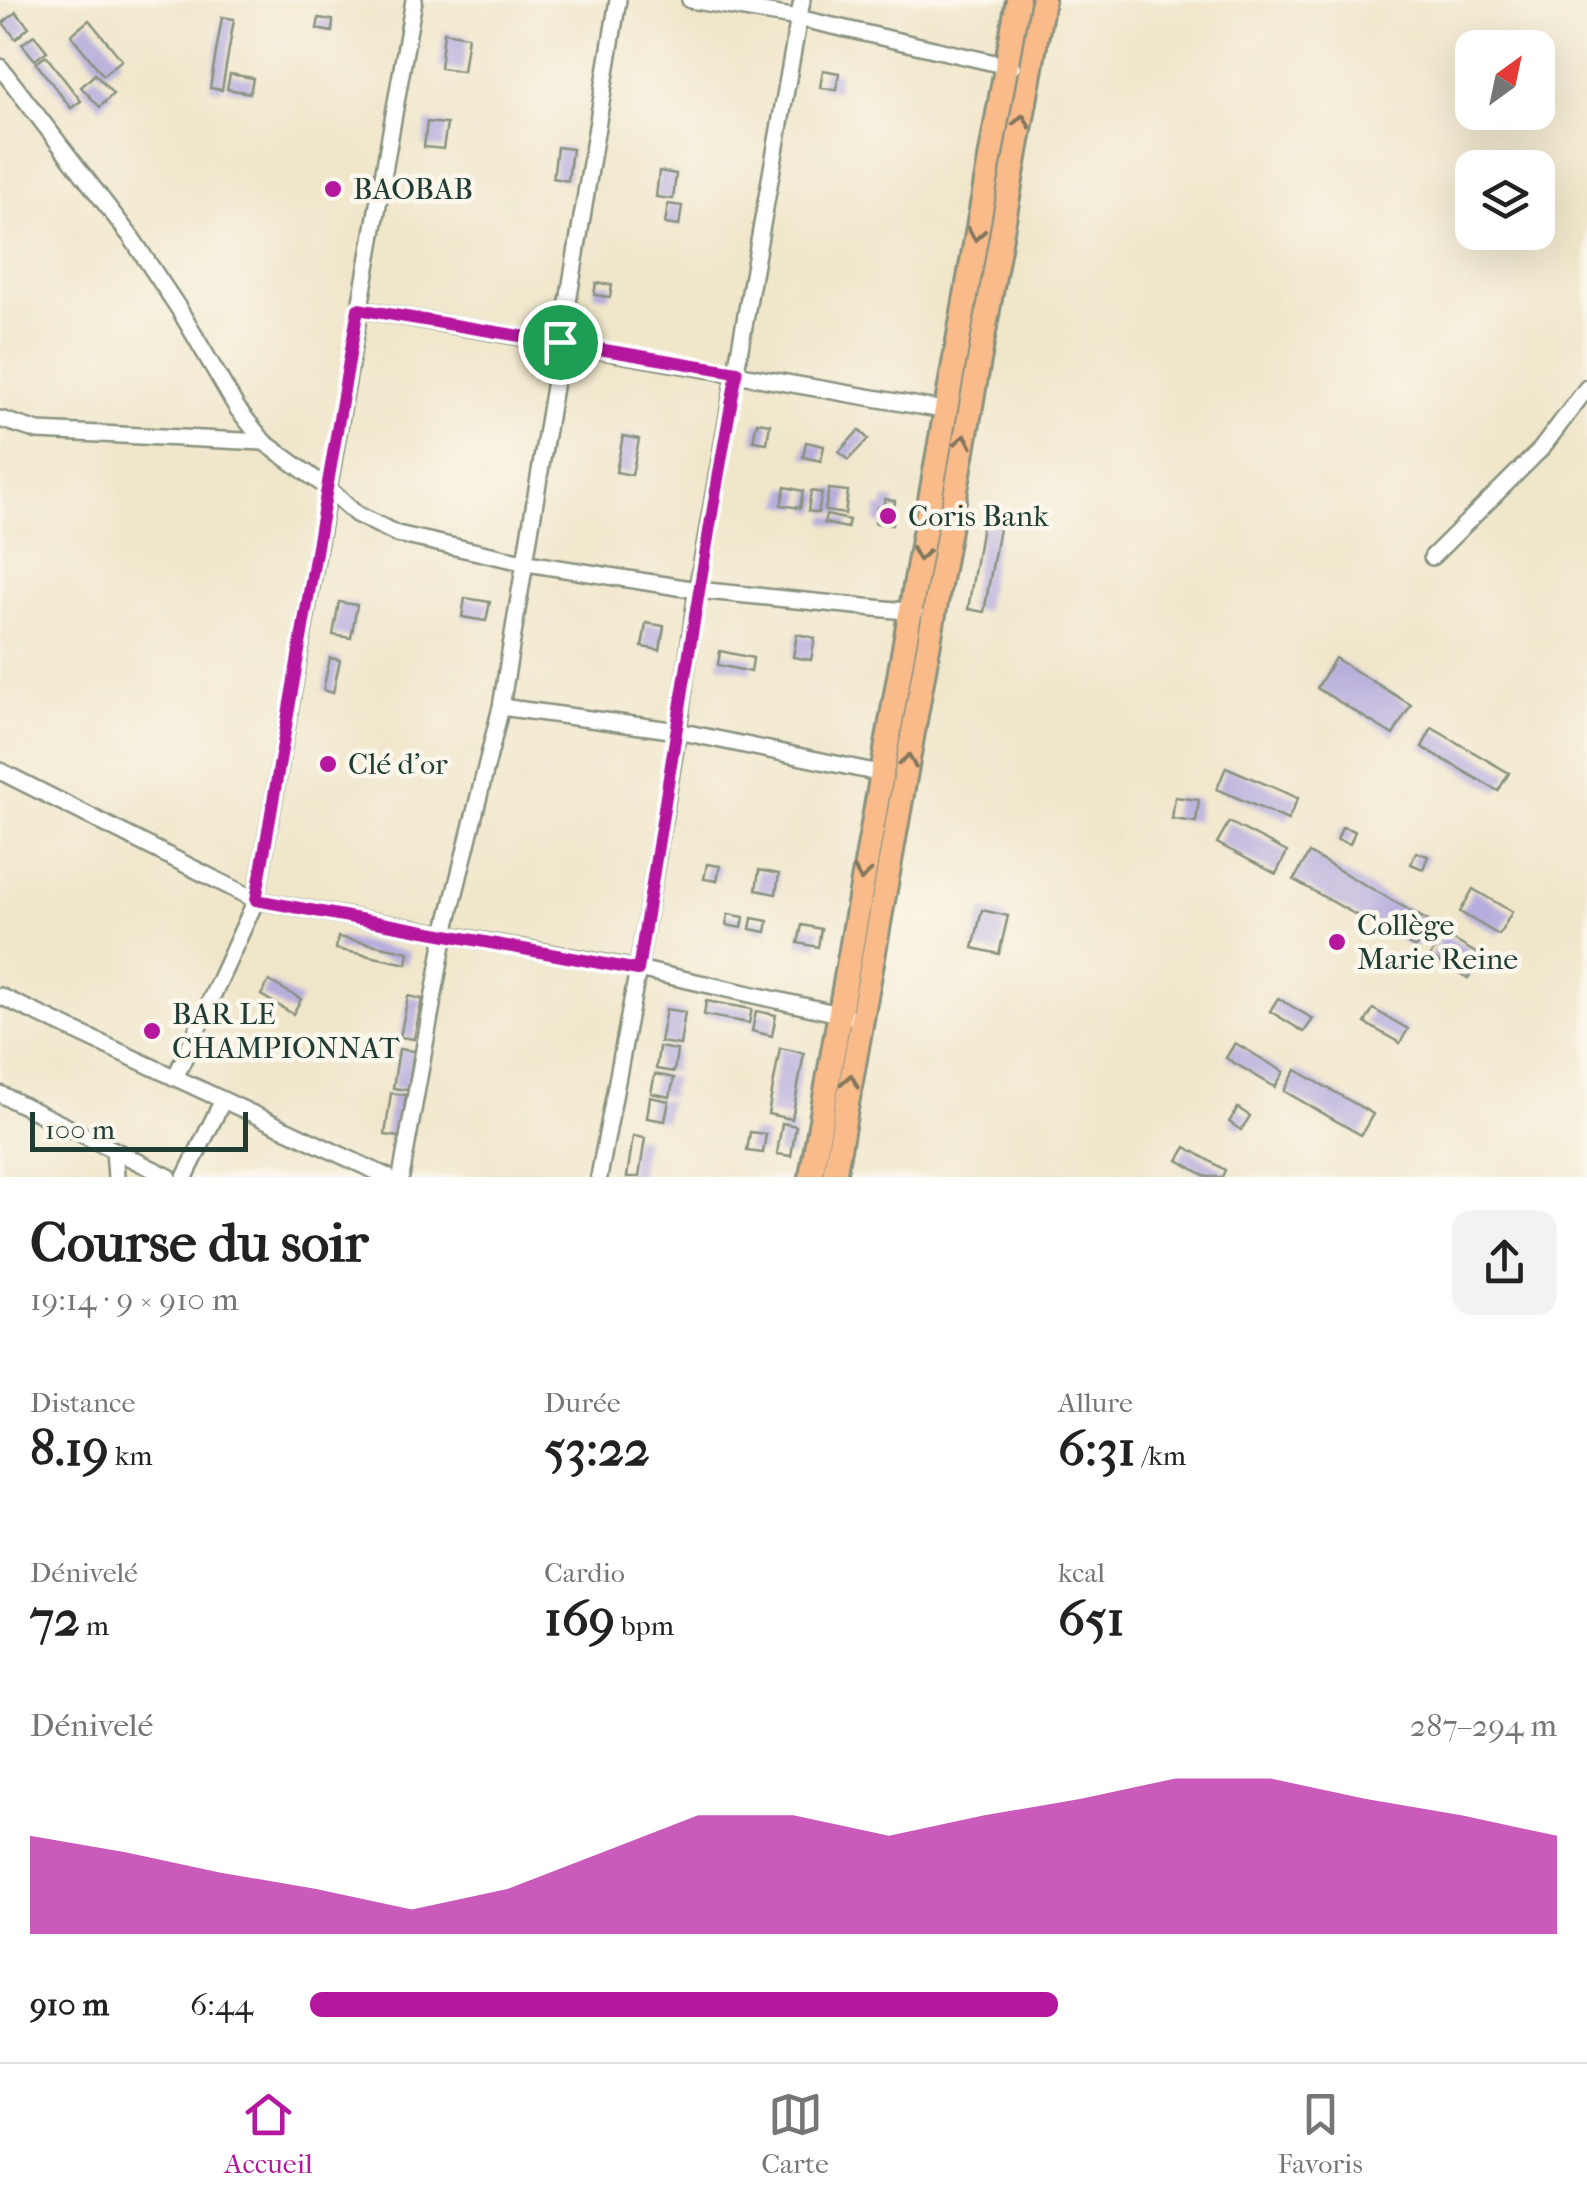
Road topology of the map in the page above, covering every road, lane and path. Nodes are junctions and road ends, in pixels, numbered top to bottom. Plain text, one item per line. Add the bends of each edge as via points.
1 (414, 0) edge
2 (618, 0) edge
3 (690, 0) edge
4 (802, 0) edge
5 (1018, 0) edge
6 (1042, 0) edge
7 (798, 18) junction
8 (1006, 65) junction
9 (0, 67) edge
10 (1031, 71) junction
11 (358, 309) junction
12 (560, 342) junction
13 (737, 372) junction
14 (1587, 388) edge
15 (943, 410) junction
16 (0, 420) edge
17 (264, 442) junction
18 (329, 489) junction
19 (1432, 557) dead end
20 (527, 563) junction
21 (697, 590) junction
22 (922, 613) junction
23 (501, 708) junction
24 (678, 731) junction
25 (0, 771) edge
26 (880, 774) junction
27 (256, 900) junction
28 (445, 933) junction
29 (638, 970) junction
30 (1, 999) edge
31 (838, 1015) junction
32 (862, 1018) junction
33 (175, 1078) junction
34 (0, 1094) edge
35 (223, 1100) junction
36 (114, 1150) junction
37 (116, 1177) edge
38 (168, 1177) edge
39 (185, 1177) edge
40 (388, 1177) edge
41 (402, 1177) edge
42 (599, 1177) edge
43 (811, 1177) edge
44 (834, 1177) edge

1 - 11 street
2 - 12 street
3 - 7 street
4 - 7 street
5 - 8 highway
6 - 10 highway
7 - 8 street
7 - 13 street
8 - 10 street
8 -> 15 highway
9 - 17 street via 130,237
22 -> 10 highway
11 - 12 street
11 - 18 street
12 - 13 street
12 - 20 street
13 - 15 street
13 - 21 street
14 - 19 street via 1541,449
15 -> 22 highway
16 - 17 street via 38,431
17 - 18 street
18 - 20 street via 356,514 397,534
18 - 27 street
20 - 21 street
20 - 23 street
21 - 22 street
21 - 24 street
22 - 26 highway
32 -> 22 highway
23 - 24 street
23 - 28 street
24 - 26 street
24 - 29 street
25 - 27 street
26 -> 31 highway
27 - 28 street
27 - 33 street
28 - 29 street
28 - 41 street
29 - 31 street
29 - 42 street
30 - 33 street
31 - 32 street
31 - 43 highway
44 -> 32 highway
33 - 35 street
34 - 36 street
35 - 39 street
35 - 40 street
36 - 37 street
36 - 38 street

